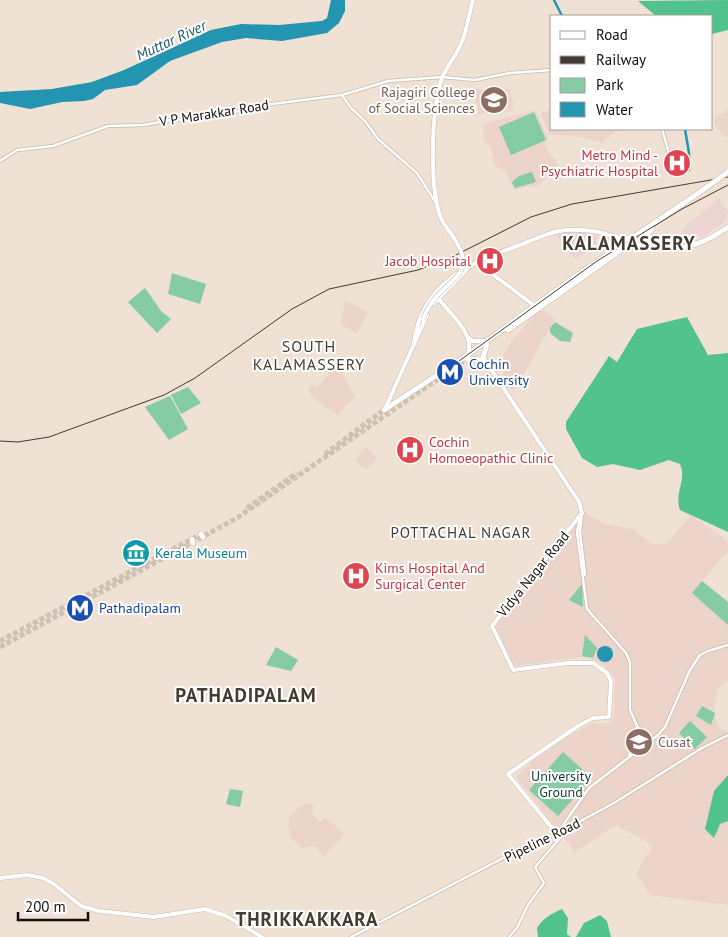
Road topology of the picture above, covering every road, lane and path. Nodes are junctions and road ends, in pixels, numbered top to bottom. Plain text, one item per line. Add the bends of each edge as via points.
1 (473, 0) edge
2 (550, 70) edge
3 (442, 78) junction
4 (342, 95) junction
5 (662, 130) edge
6 (0, 161) edge
7 (728, 172) edge
8 (675, 176) dead end
9 (728, 176) edge
10 (701, 193) junction
11 (691, 201) junction
12 (436, 203) junction
13 (728, 227) edge
14 (637, 235) junction
15 (616, 237) junction
16 (649, 245) junction
17 (616, 248) junction
18 (476, 262) junction
19 (469, 266) junction
20 (573, 280) junction
21 (435, 294) junction
22 (438, 298) junction
23 (535, 306) junction
24 (420, 326) junction
25 (468, 336) junction
26 (489, 342) junction
27 (467, 358) junction
28 (483, 359) junction
29 (390, 398) junction
30 (393, 407) junction
31 (384, 410) joint
32 (582, 512) junction
33 (728, 646) edge
34 (636, 726) junction
35 (728, 736) edge
36 (650, 740) junction
37 (628, 757) junction
38 (562, 831) junction
39 (556, 833) junction
40 (0, 878) edge
41 (262, 937) edge
42 (352, 937) edge
43 (509, 937) edge

1 - 3 main road via 462,42
2 - 3 street, V P Marakkar Road via 473,80
3 - 4 street, V P Marakkar Road via 388,81
3 - 12 main road via 436,101 433,139
4 - 6 street, V P Marakkar Road via 285,102 201,119 108,126 53,146 17,150
4 - 12 street via 378,138 417,173
5 - 8 street
7 - 10 highway, bridge
9 - 10 highway, bridge
10 - 11 highway
11 - 14 highway
11 - 16 highway via 644,237 644,242
12 - 24 main road, bridge via 444,224 460,244 464,267 430,305
13 - 16 highway via 695,245 669,248
14 - 15 main road
14 - 17 highway
15 - 17 highway via 620,242
15 - 18 main road via 599,232 564,230
16 - 20 highway via 624,248
17 - 20 highway
18 - 19 main road
18 - 23 main road
19 - 21 main road via 459,270
19 - 22 main road
20 - 23 highway
20 - 26 highway
21 - 22 main road
21 - 24 main road via 425,307
22 - 24 main road
22 - 25 main road
23 - 26 highway
24 - 29 main road
25 - 26 main road via 472,341
25 - 27 main road via 470,348
26 - 27 highway
26 - 28 highway
27 - 28 highway
27 - 30 highway
28 - 32 main road
29 - 30 main road
29 - 31 main road
30 - 31 highway
32 - 34 street via 577,532 587,608 630,662 629,700
32 - 39 main road, Vidya Nagar Road via 492,626 513,670 593,663 607,672 612,681 609,717 593,718 578,726 508,774
33 - 36 street via 700,655 665,727
34 - 36 street
34 - 37 street
35 - 38 street, Pipeline Road
36 - 37 street
37 - 38 street via 582,797
38 - 39 street, Pipeline Road
38 - 43 street via 561,837 535,867 544,883
39 - 42 street, Pipeline Road
40 - 41 main road via 27,875 43,878 81,906 92,910 154,917 206,909 226,916

